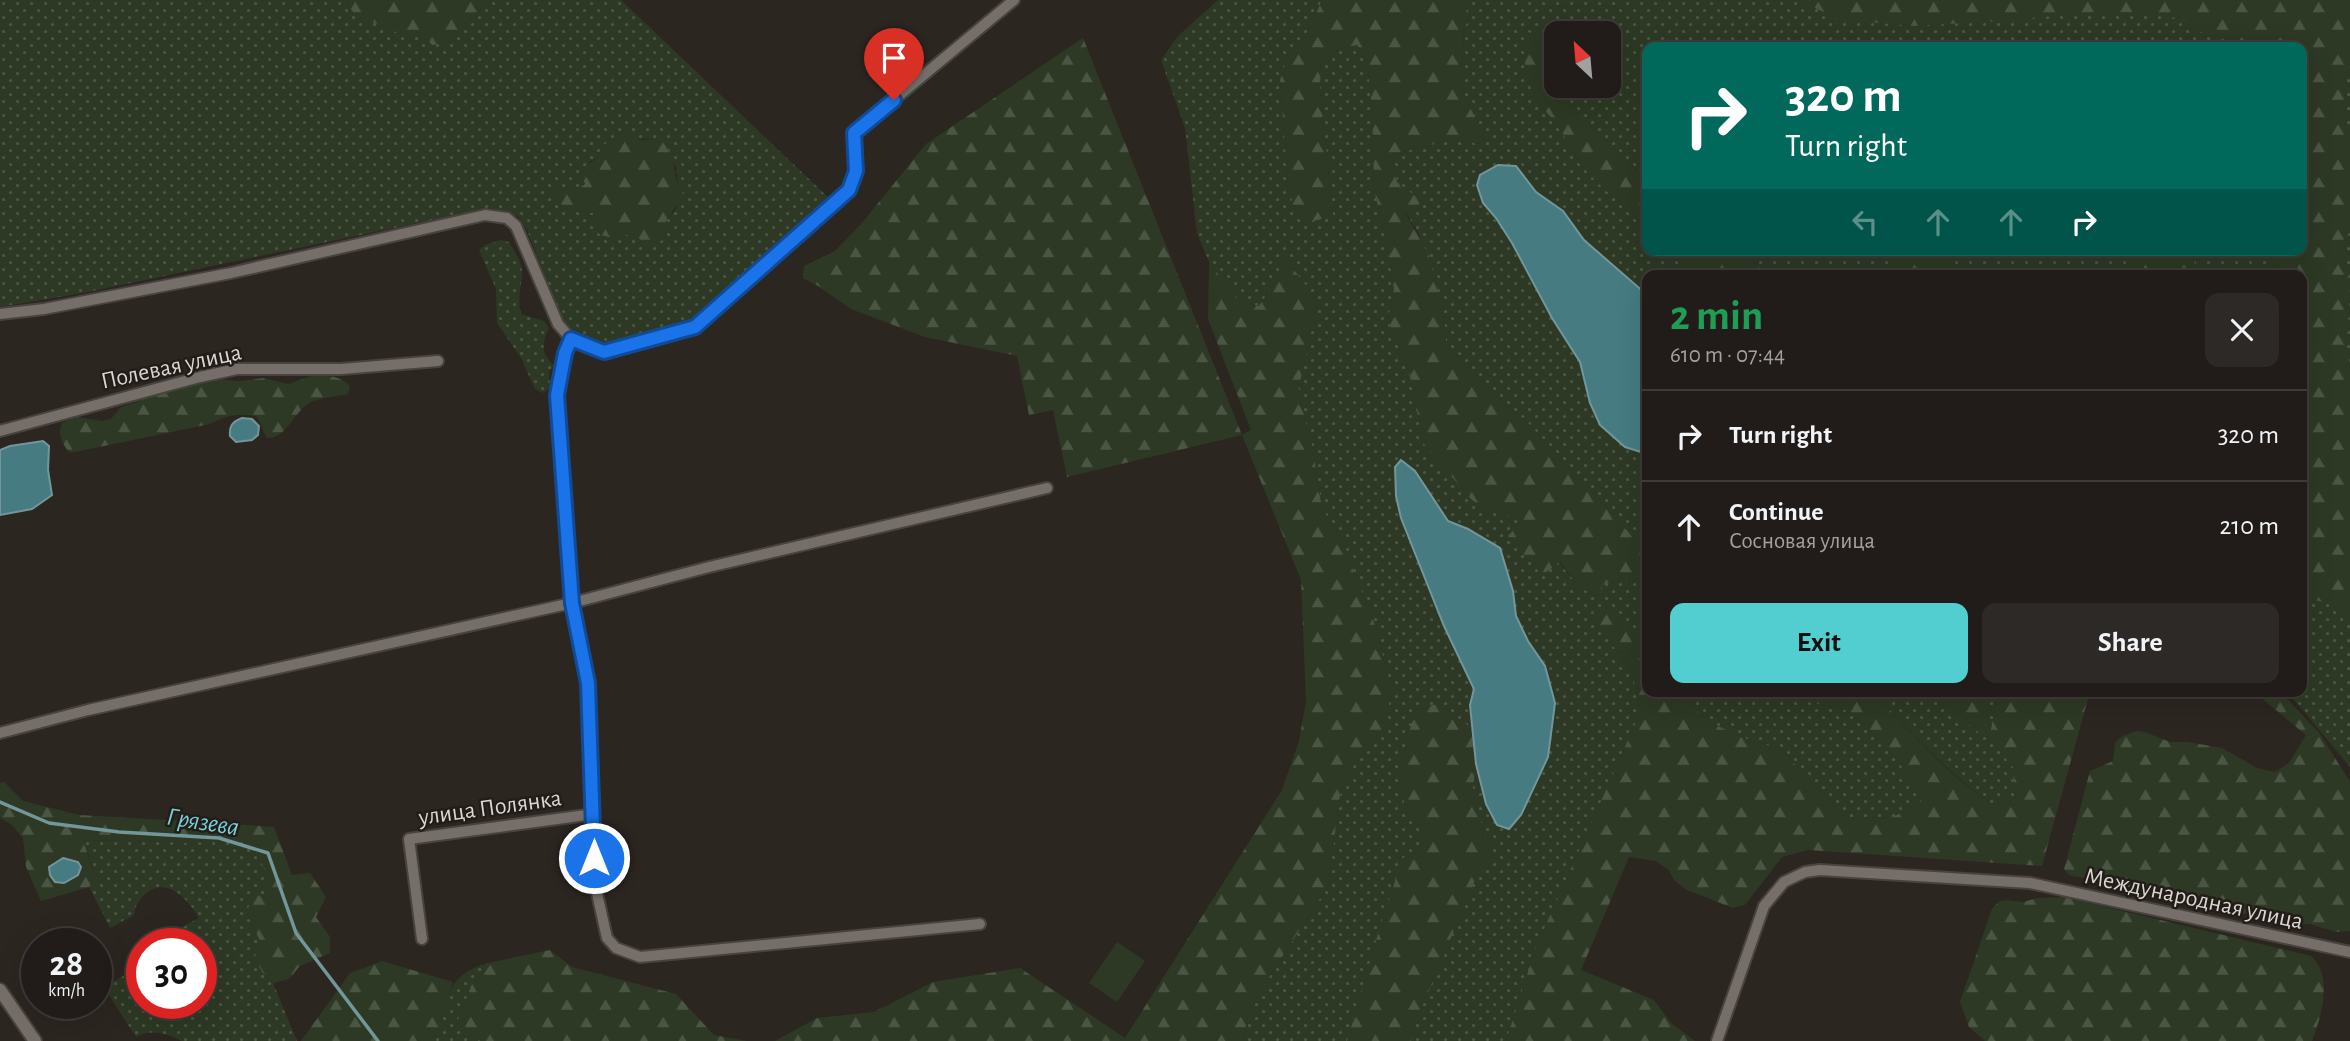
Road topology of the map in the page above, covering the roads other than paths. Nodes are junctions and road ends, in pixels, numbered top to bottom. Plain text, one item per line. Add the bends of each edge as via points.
1 (1014, 0) edge
2 (0, 314) edge
3 (571, 339) junction
4 (438, 361) dead end
5 (0, 431) edge
6 (1047, 488) dead end
7 (572, 603) junction
8 (0, 733) edge
9 (594, 814) junction
10 (980, 924) dead end
11 (422, 939) dead end
12 (2350, 952) edge
13 (0, 990) edge
14 (35, 1041) edge
15 (1717, 1041) edge

1 - 3 street via 854,133 856,171 849,190 695,327 604,352
2 - 3 street via 231,273 485,215 507,218 516,226 558,324
3 - 7 street via 557,395
4 - 5 street, Полевая улица via 341,369 237,369
6 - 7 street
7 - 8 street
7 - 9 street via 588,683
9 - 10 street via 594,880 607,938 616,948 640,957
9 - 11 street, улица Полянка via 409,839
12 - 15 street, Международная улица via 2030,883 1805,872 1784,882 1764,906
13 - 14 street

